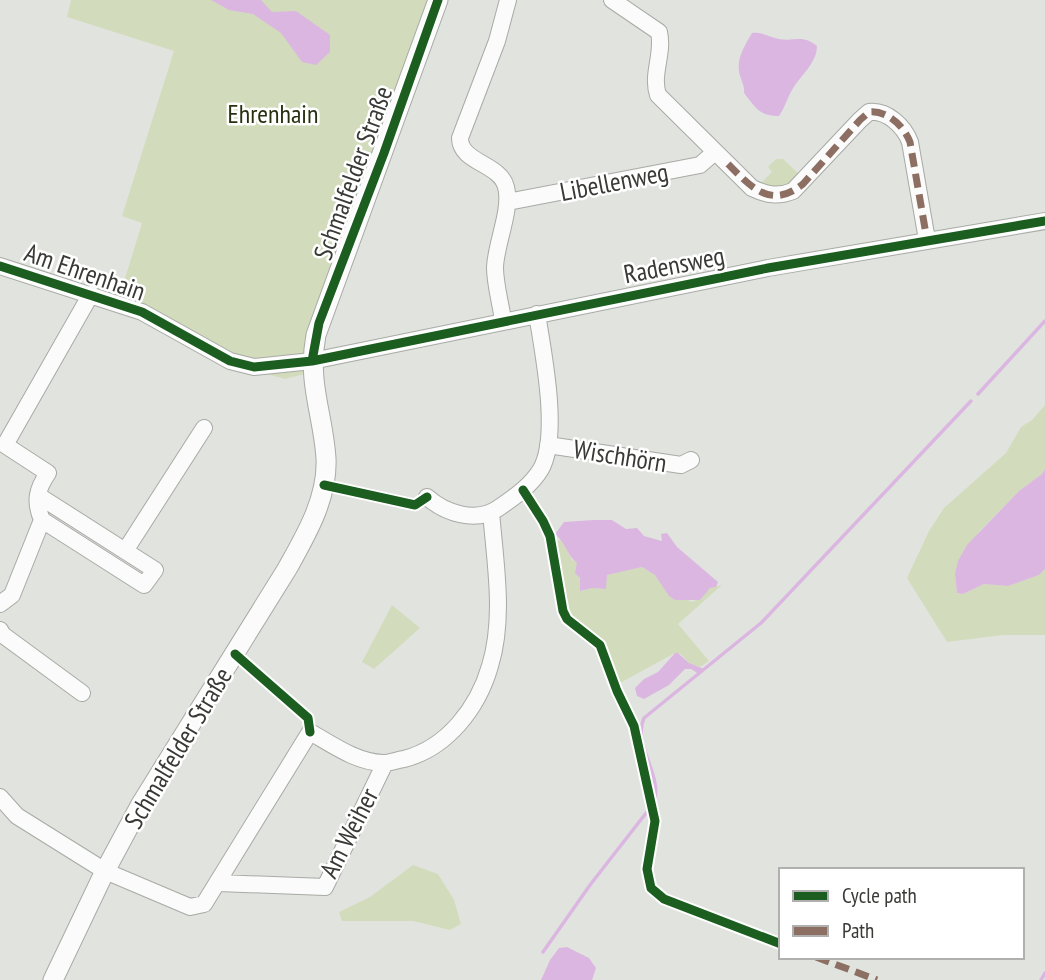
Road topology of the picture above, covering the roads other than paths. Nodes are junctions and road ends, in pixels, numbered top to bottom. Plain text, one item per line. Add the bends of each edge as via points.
1 (438, 0) edge
2 (508, 0) edge
3 (612, 0) edge
4 (715, 152) junction
5 (508, 202) junction
6 (1045, 221) edge
7 (927, 240) junction
8 (0, 266) edge
9 (91, 294) junction
10 (537, 314) junction
11 (503, 321) junction
12 (312, 361) junction
13 (204, 428) dead end
14 (548, 444) junction
15 (691, 460) dead end
16 (39, 496) junction
17 (427, 497) dead end
18 (491, 512) junction
19 (42, 520) junction
20 (125, 551) junction
21 (0, 604) edge
22 (0, 630) edge
23 (82, 694) dead end
24 (384, 764) junction
25 (0, 797) edge
26 (105, 871) junction
27 (219, 883) junction
28 (53, 980) edge

1 - 12 main road, Schmalfelder Straße via 319,323
2 - 5 street via 460,146 497,171 506,185
3 - 4 street via 659,32 662,45 654,84 658,95
4 - 5 street, Libellenweg via 700,165
4 - 7 street via 752,188 782,195 803,184 869,112 884,113 906,132 910,142
5 - 11 street via 495,268
6 - 7 street, Radensweg
7 - 10 street, Radensweg
8 - 9 street, Am Ehrenhain
9 - 12 street, Am Ehrenhain via 142,312 230,361 254,367
9 - 16 street via 5,444 48,473 38,488
10 - 11 street, Radensweg
10 - 14 street via 548,390
11 - 12 street, Radensweg
12 - 26 main road, Schmalfelder Straße via 326,461 324,485 307,534 141,804
13 - 20 street
14 - 15 street, Wischhörn via 681,465
14 - 18 street via 542,468 531,482
16 - 19 street via 37,509
16 - 20 street
17 - 18 street via 455,514
18 - 24 street via 498,586 491,666 474,705 446,738 419,755
19 - 20 street via 144,585 155,570
19 - 21 street via 12,595
22 - 23 street
24 - 27 street, Am Weiher via 326,887
24 - 27 street via 353,757 310,732
25 - 26 street via 17,816
26 - 27 street via 190,907 204,904
26 - 28 main road, Schmalfelder Straße

